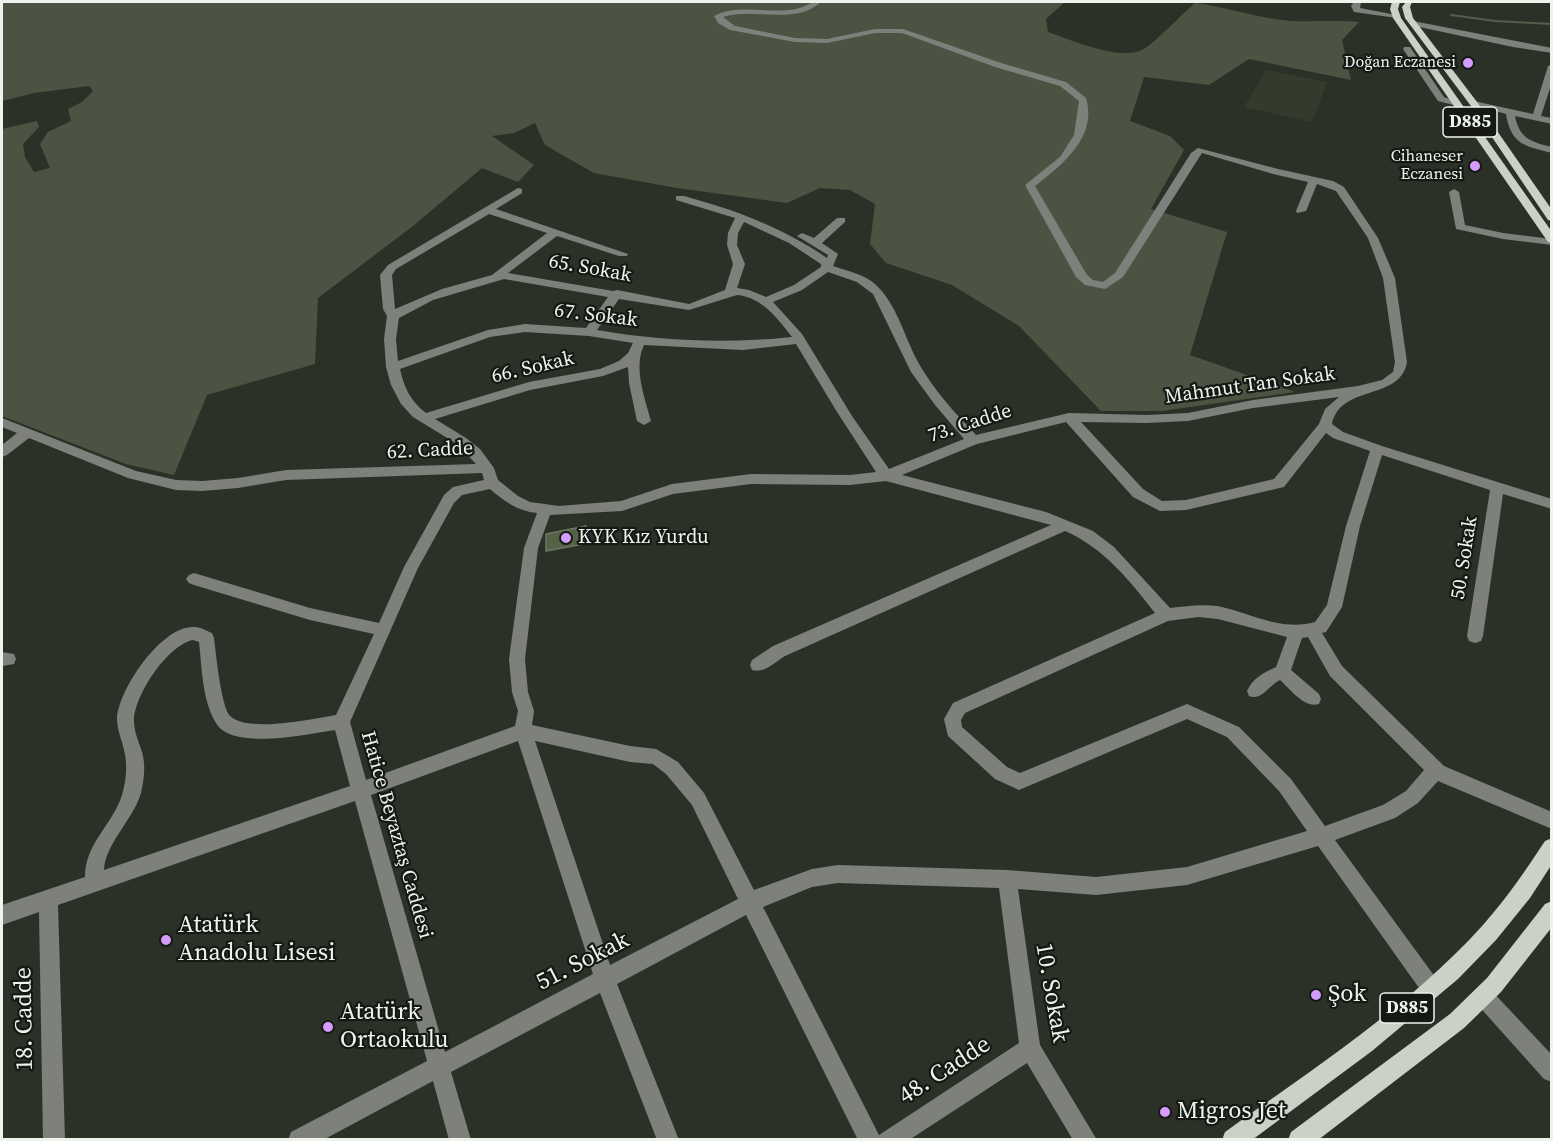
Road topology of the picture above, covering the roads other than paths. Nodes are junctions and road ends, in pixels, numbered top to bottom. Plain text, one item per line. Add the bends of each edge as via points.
1 (817, 2) edge
2 (1358, 2) edge
3 (1409, 2) edge
4 (1393, 8) edge
5 (1413, 23) junction
6 (1407, 49) dead end
7 (1551, 51) edge
8 (1551, 67) edge
9 (1474, 104) junction
10 (1458, 105) junction
11 (1510, 112) junction
12 (1536, 118) junction
13 (1551, 121) edge
14 (1551, 150) edge
15 (1314, 180) junction
16 (518, 191) dead end
17 (1454, 192) dead end
18 (680, 198) dead end
19 (488, 210) junction
20 (1301, 211) dead end
21 (742, 212) junction
22 (1551, 218) edge
23 (841, 220) dead end
24 (554, 233) junction
25 (1551, 241) edge
26 (814, 243) junction
27 (622, 254) dead end
28 (827, 266) junction
29 (496, 277) junction
30 (730, 291) junction
31 (617, 293) junction
32 (766, 301) junction
33 (393, 316) junction
34 (589, 332) junction
35 (800, 340) junction
36 (640, 341) junction
37 (633, 355) junction
38 (392, 367) junction
39 (1365, 389) junction
40 (1070, 417) junction
41 (424, 418) junction
42 (644, 421) dead end
43 (2, 422) edge
44 (1325, 425) junction
45 (28, 432) junction
46 (973, 441) junction
47 (1377, 449) junction
48 (2, 452) edge
49 (489, 476) junction
50 (886, 476) junction
51 (1497, 488) junction
52 (1551, 504) edge
53 (545, 510) junction
54 (1066, 525) junction
55 (194, 579) dead end
56 (1166, 615) junction
57 (383, 630) junction
58 (1305, 632) junction
59 (1476, 636) dead end
60 (758, 665) dead end
61 (1282, 672) junction
62 (1255, 692) dead end
63 (1313, 699) dead end
64 (341, 722) junction
65 (523, 731) junction
66 (1438, 772) junction
67 (360, 791) junction
68 (1551, 820) edge
69 (1321, 836) junction
70 (1551, 847) edge
71 (1007, 879) junction
72 (94, 883) junction
73 (48, 898) junction
74 (750, 905) junction
75 (2, 915) edge
76 (1548, 924) edge
77 (605, 980) junction
78 (1431, 988) junction
79 (1483, 996) junction
80 (1030, 1048) junction
81 (439, 1066) junction
82 (1551, 1071) edge
83 (54, 1140) edge
84 (299, 1140) edge
85 (460, 1140) edge
86 (668, 1140) edge
87 (870, 1140) edge
88 (888, 1140) edge
89 (1086, 1140) edge
90 (1233, 1140) edge
91 (1299, 1140) edge

1 - 15 street via 802,10 718,16 733,27 795,40 903,31 998,65 1052,79 1080,95 1083,114 1074,146 1064,159 1030,185 1082,277 1094,285 1109,284 1119,275 1198,151
2 - 4 street via 1354,6 1357,10
3 - 5 main road, D885 via 1406,13
4 - 10 main road, D885
5 - 7 street
5 - 9 main road, D885
6 - 10 street via 1441,99
8 - 12 street
9 - 11 street
9 - 22 main road, D885
10 - 25 main road, D885
11 - 12 street
11 - 14 street via 1516,137
12 - 13 street
15 - 20 street
15 - 39 street, Mahmut Tan Sokak via 1340,189 1354,207 1373,238 1389,278 1401,362 1399,374 1389,382
16 - 19 street
17 - 25 street via 1460,227
18 - 21 street
19 - 24 street
19 - 33 street via 392,267 386,275
21 - 26 street via 768,218
21 - 28 street via 787,236
21 - 30 street via 733,233 732,245 739,264
23 - 26 street
24 - 27 street
24 - 29 street
26 - 28 street via 833,254
28 - 32 street via 791,292
28 - 46 street via 869,284 879,295 926,386
29 - 31 street, 65. Sokak via 516,276
29 - 33 street, 65. Sokak via 408,306
30 - 31 street, 65. Sokak via 688,307
30 - 32 street via 747,292
31 - 34 street
32 - 35 street
33 - 38 street
34 - 36 street, 67. Sokak
34 - 38 street, 67. Sokak via 509,330
35 - 36 street, 67. Sokak via 743,346
35 - 50 street
36 - 37 street
37 - 41 street, 66. Sokak via 603,372 529,386
37 - 42 street
38 - 41 street via 398,392
39 - 40 street, Mahmut Tan Sokak via 1172,419
39 - 44 street, Mahmut Tan Sokak via 1333,408
40 - 44 street, Mahmut Tan Sokak via 1138,493 1160,506 1186,505 1279,483
40 - 46 street, 73. Cadde
41 - 49 street via 479,455
43 - 45 street, 62. Cadde
44 - 47 street via 1338,435
45 - 48 street
45 - 49 street, 62. Cadde via 133,476 176,485 238,483 285,475
46 - 50 street, 73. Cadde
47 - 51 street
47 - 58 street via 1353,526 1334,608 1325,622
49 - 53 street, 62. Cadde via 513,500
49 - 57 street, Hatice Beyaztaş Caddesi via 449,499 411,567
50 - 53 street, 62. Cadde via 850,480 751,479 672,489 622,506
50 - 54 street via 997,503
51 - 52 street
51 - 59 street, 50. Sokak
53 - 65 street via 531,548 518,659 520,692 526,711
54 - 56 street via 1109,551
54 - 60 street via 779,651
55 - 57 street via 310,614
56 - 58 street via 1203,611
56 - 69 street via 959,708 952,719 954,730 1001,773 1019,782 1187,711 1233,732 1285,785
57 - 64 street, Hatice Beyaztaş Caddesi
58 - 61 street
58 - 66 street via 1336,671
61 - 62 street via 1266,679
61 - 63 street
64 - 67 street, Hatice Beyaztaş Caddesi
64 - 72 street via 277,731 235,728 227,724 219,710 206,638 195,634 175,640 151,662 129,706 126,723 135,759 132,787 122,818 98,854
65 - 67 street
65 - 74 street via 656,757 672,768 698,799
65 - 77 street
66 - 68 street
66 - 69 street, 51. Sokak via 1389,812
67 - 72 street
67 - 81 street, Hatice Beyaztaş Caddesi
69 - 71 street, 51. Sokak via 1187,876 1096,886
69 - 78 street
70 - 78 main road, D885 via 1511,909
71 - 74 street, 51. Sokak via 838,874 812,878 767,894
71 - 80 street, 10. Sokak
72 - 73 street
73 - 75 street
73 - 83 street, 18. Cadde
74 - 77 street, 51. Sokak
74 - 87 street
76 - 79 main road, D885
77 - 81 street, 51. Sokak
77 - 86 street
78 - 90 main road, D885
79 - 82 street
79 - 91 main road, D885 via 1457,1021
80 - 88 street, 48. Cadde
80 - 89 street, 10. Sokak
81 - 84 street, 51. Sokak
81 - 85 street, Hatice Beyaztaş Caddesi

